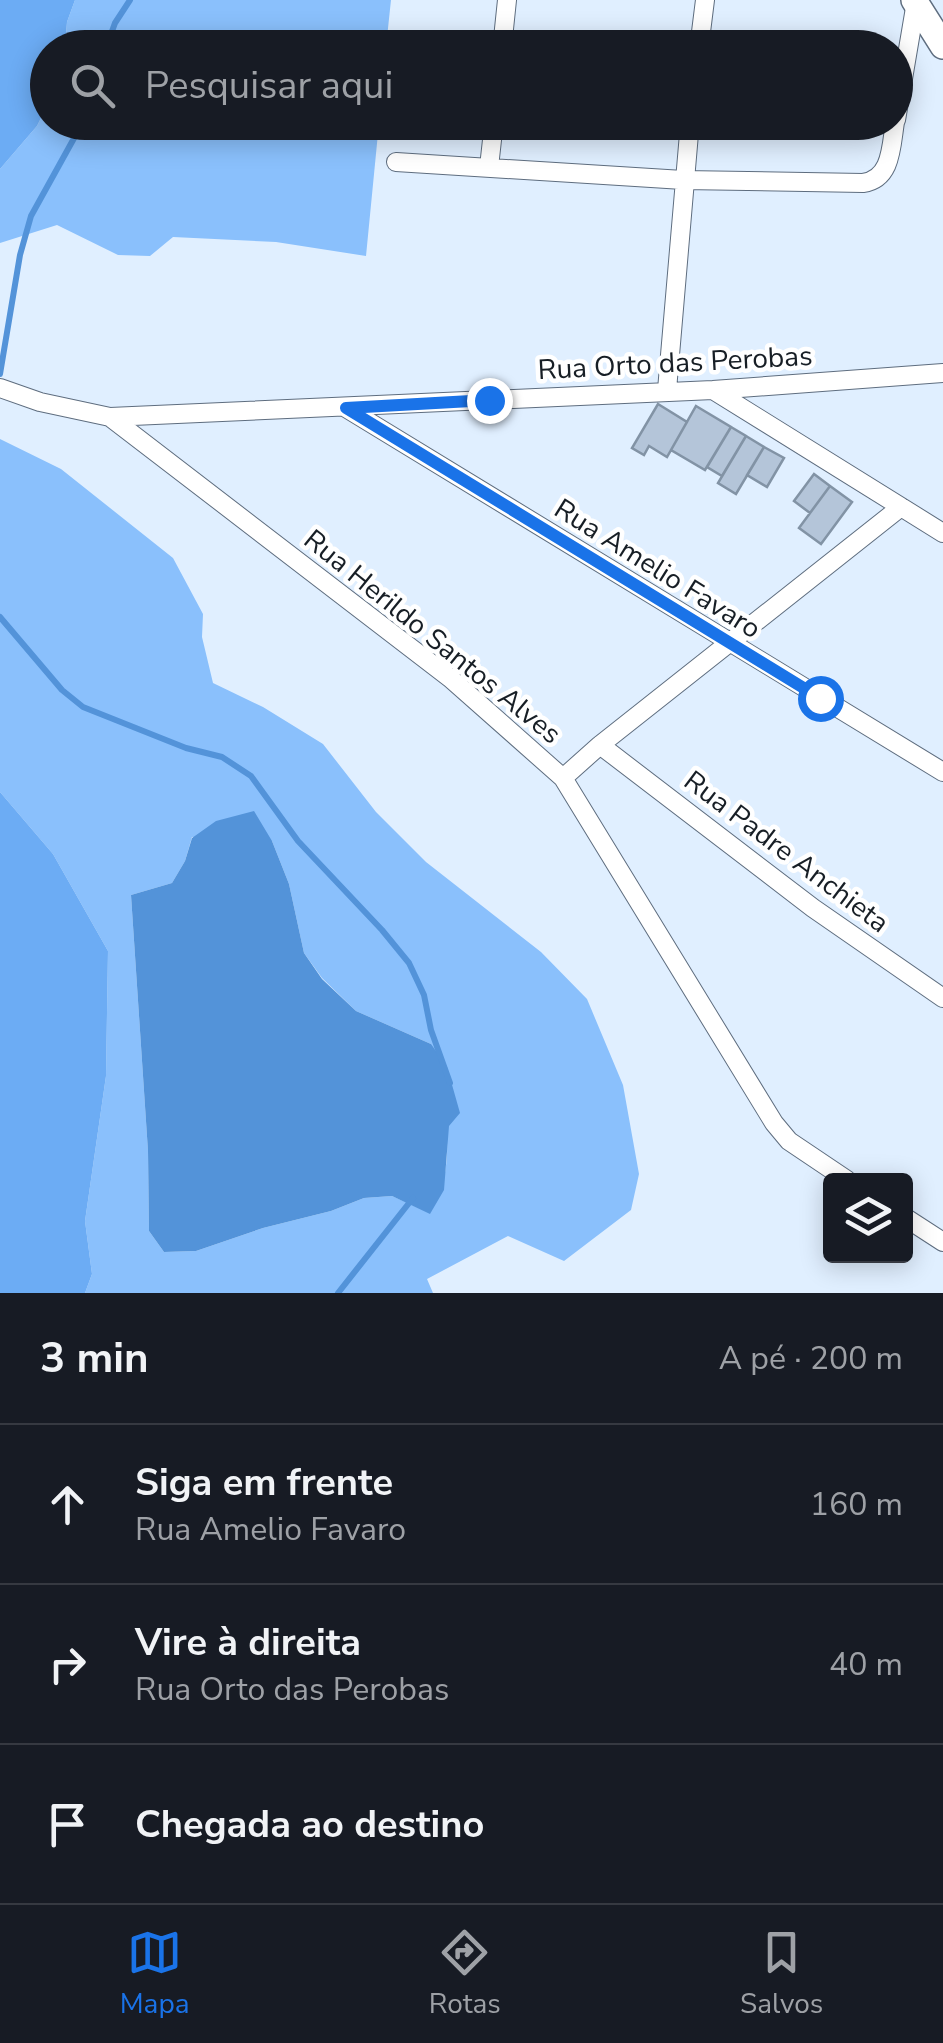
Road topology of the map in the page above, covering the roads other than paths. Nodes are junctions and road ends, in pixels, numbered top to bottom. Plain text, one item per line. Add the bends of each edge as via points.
1 (507, 0) edge
2 (705, 0) edge
3 (915, 1) edge
4 (504, 30) edge
5 (701, 30) edge
6 (910, 30) edge
7 (943, 46) edge
8 (492, 140) edge
9 (688, 140) edge
10 (892, 140) edge
11 (396, 162) dead end
12 (489, 167) junction
13 (683, 180) junction
14 (943, 373) edge
15 (0, 388) edge
16 (667, 390) junction
17 (713, 390) junction
18 (346, 408) junction
19 (110, 417) junction
20 (900, 507) junction
21 (943, 533) edge
22 (728, 644) junction
23 (600, 745) junction
24 (943, 772) edge
25 (563, 778) junction
26 (943, 998) edge
27 (837, 1173) edge
28 (913, 1223) edge
29 (943, 1242) edge

1 - 4 street
2 - 5 street
3 - 6 street
3 - 7 street
8 - 12 street
9 - 13 street
10 - 13 street via 888,165 872,182
11 - 12 street
12 - 13 street
13 - 16 street
14 - 17 street, Rua Orto das Perobas
15 - 19 street
16 - 17 street, Rua Orto das Perobas
16 - 18 street, Rua Orto das Perobas
17 - 20 street
18 - 19 street, Rua Orto das Perobas
18 - 22 street, Rua Amelio Favaro
19 - 25 street, Rua Herildo Santos Alves via 450,678
20 - 21 street
20 - 22 street
22 - 23 street
22 - 24 street, Rua Amelio Favaro
23 - 25 street
23 - 26 street, Rua Padre Anchieta
25 - 27 street, Rua Herildo Santos Alves via 774,1123
28 - 29 street

